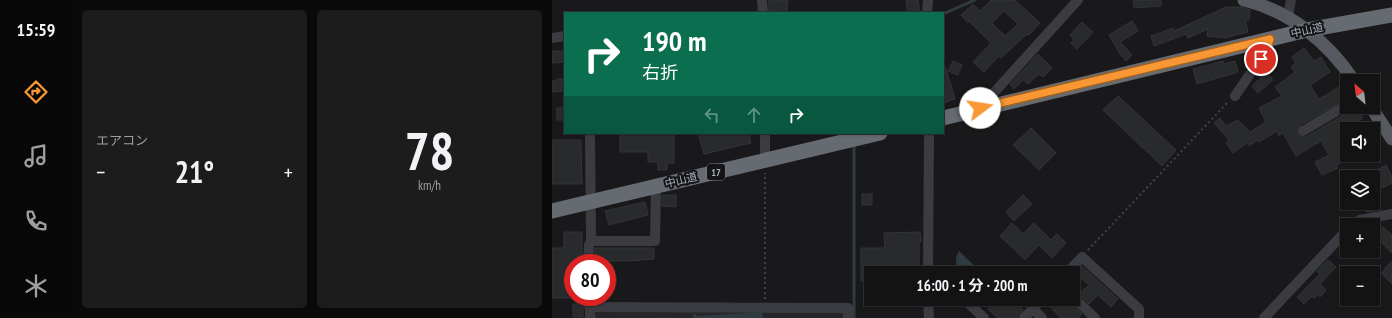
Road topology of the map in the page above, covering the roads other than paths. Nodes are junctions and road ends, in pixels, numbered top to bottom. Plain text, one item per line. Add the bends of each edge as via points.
1 (762, 0) edge
2 (928, 0) edge
3 (1078, 0) edge
4 (1244, 0) edge
5 (1291, 0) edge
6 (763, 12) edge
7 (927, 12) edge
8 (1392, 15) edge
9 (1288, 16) junction
10 (1307, 30) junction
11 (564, 36) edge
12 (553, 37) edge
13 (1270, 39) junction
14 (1349, 74) edge
15 (1235, 96) road end
16 (980, 108) junction
17 (1340, 110) edge
18 (1376, 114) edge
19 (944, 118) edge
20 (1303, 131) dead end
21 (590, 134) edge
22 (765, 134) edge
23 (876, 134) edge
24 (929, 134) edge
25 (1392, 139) edge
26 (765, 160) junction
27 (656, 186) junction
28 (590, 202) junction
29 (552, 211) edge
30 (1392, 214) edge
31 (1371, 218) edge
32 (1340, 237) edge
33 (591, 241) junction
34 (588, 254) edge
35 (931, 266) edge
36 (1074, 266) edge
37 (616, 303) edge
38 (1080, 304) edge
39 (589, 306) edge
40 (928, 306) edge
41 (971, 306) edge
42 (1036, 306) edge
43 (1033, 309) junction
44 (590, 318) edge
45 (848, 318) edge
46 (928, 318) edge
47 (984, 318) edge
48 (1024, 318) edge
49 (1042, 318) edge
50 (1095, 318) edge
51 (1139, 318) edge
52 (1264, 318) edge

1 - 6 street
2 - 7 street
3 - 16 street
4 - 9 main road
5 - 9 street
8 - 10 highway, 中山道
9 - 10 main road
10 - 13 highway, 中山道
10 - 14 main road via 1333,54
11 - 12 street
13 - 15 street via 1267,49
13 - 16 highway, 中山道
16 - 19 highway, 中山道
17 - 20 street
18 - 25 main road
21 - 28 street
22 - 26 street
23 - 26 highway, 中山道 / 17
24 - 35 street
26 - 27 highway, 中山道 / 17
27 - 28 highway, 中山道 / 17
27 - 33 street via 655,241
28 - 29 highway, 中山道 / 17
28 - 33 street
30 - 31 street
32 - 52 street
33 - 34 street via 588,245
36 - 51 street via 1082,257 1139,309
37 - 45 street via 848,308
38 - 50 street
39 - 44 street
40 - 46 street
41 - 47 street
42 - 43 street
43 - 48 street
43 - 49 street

